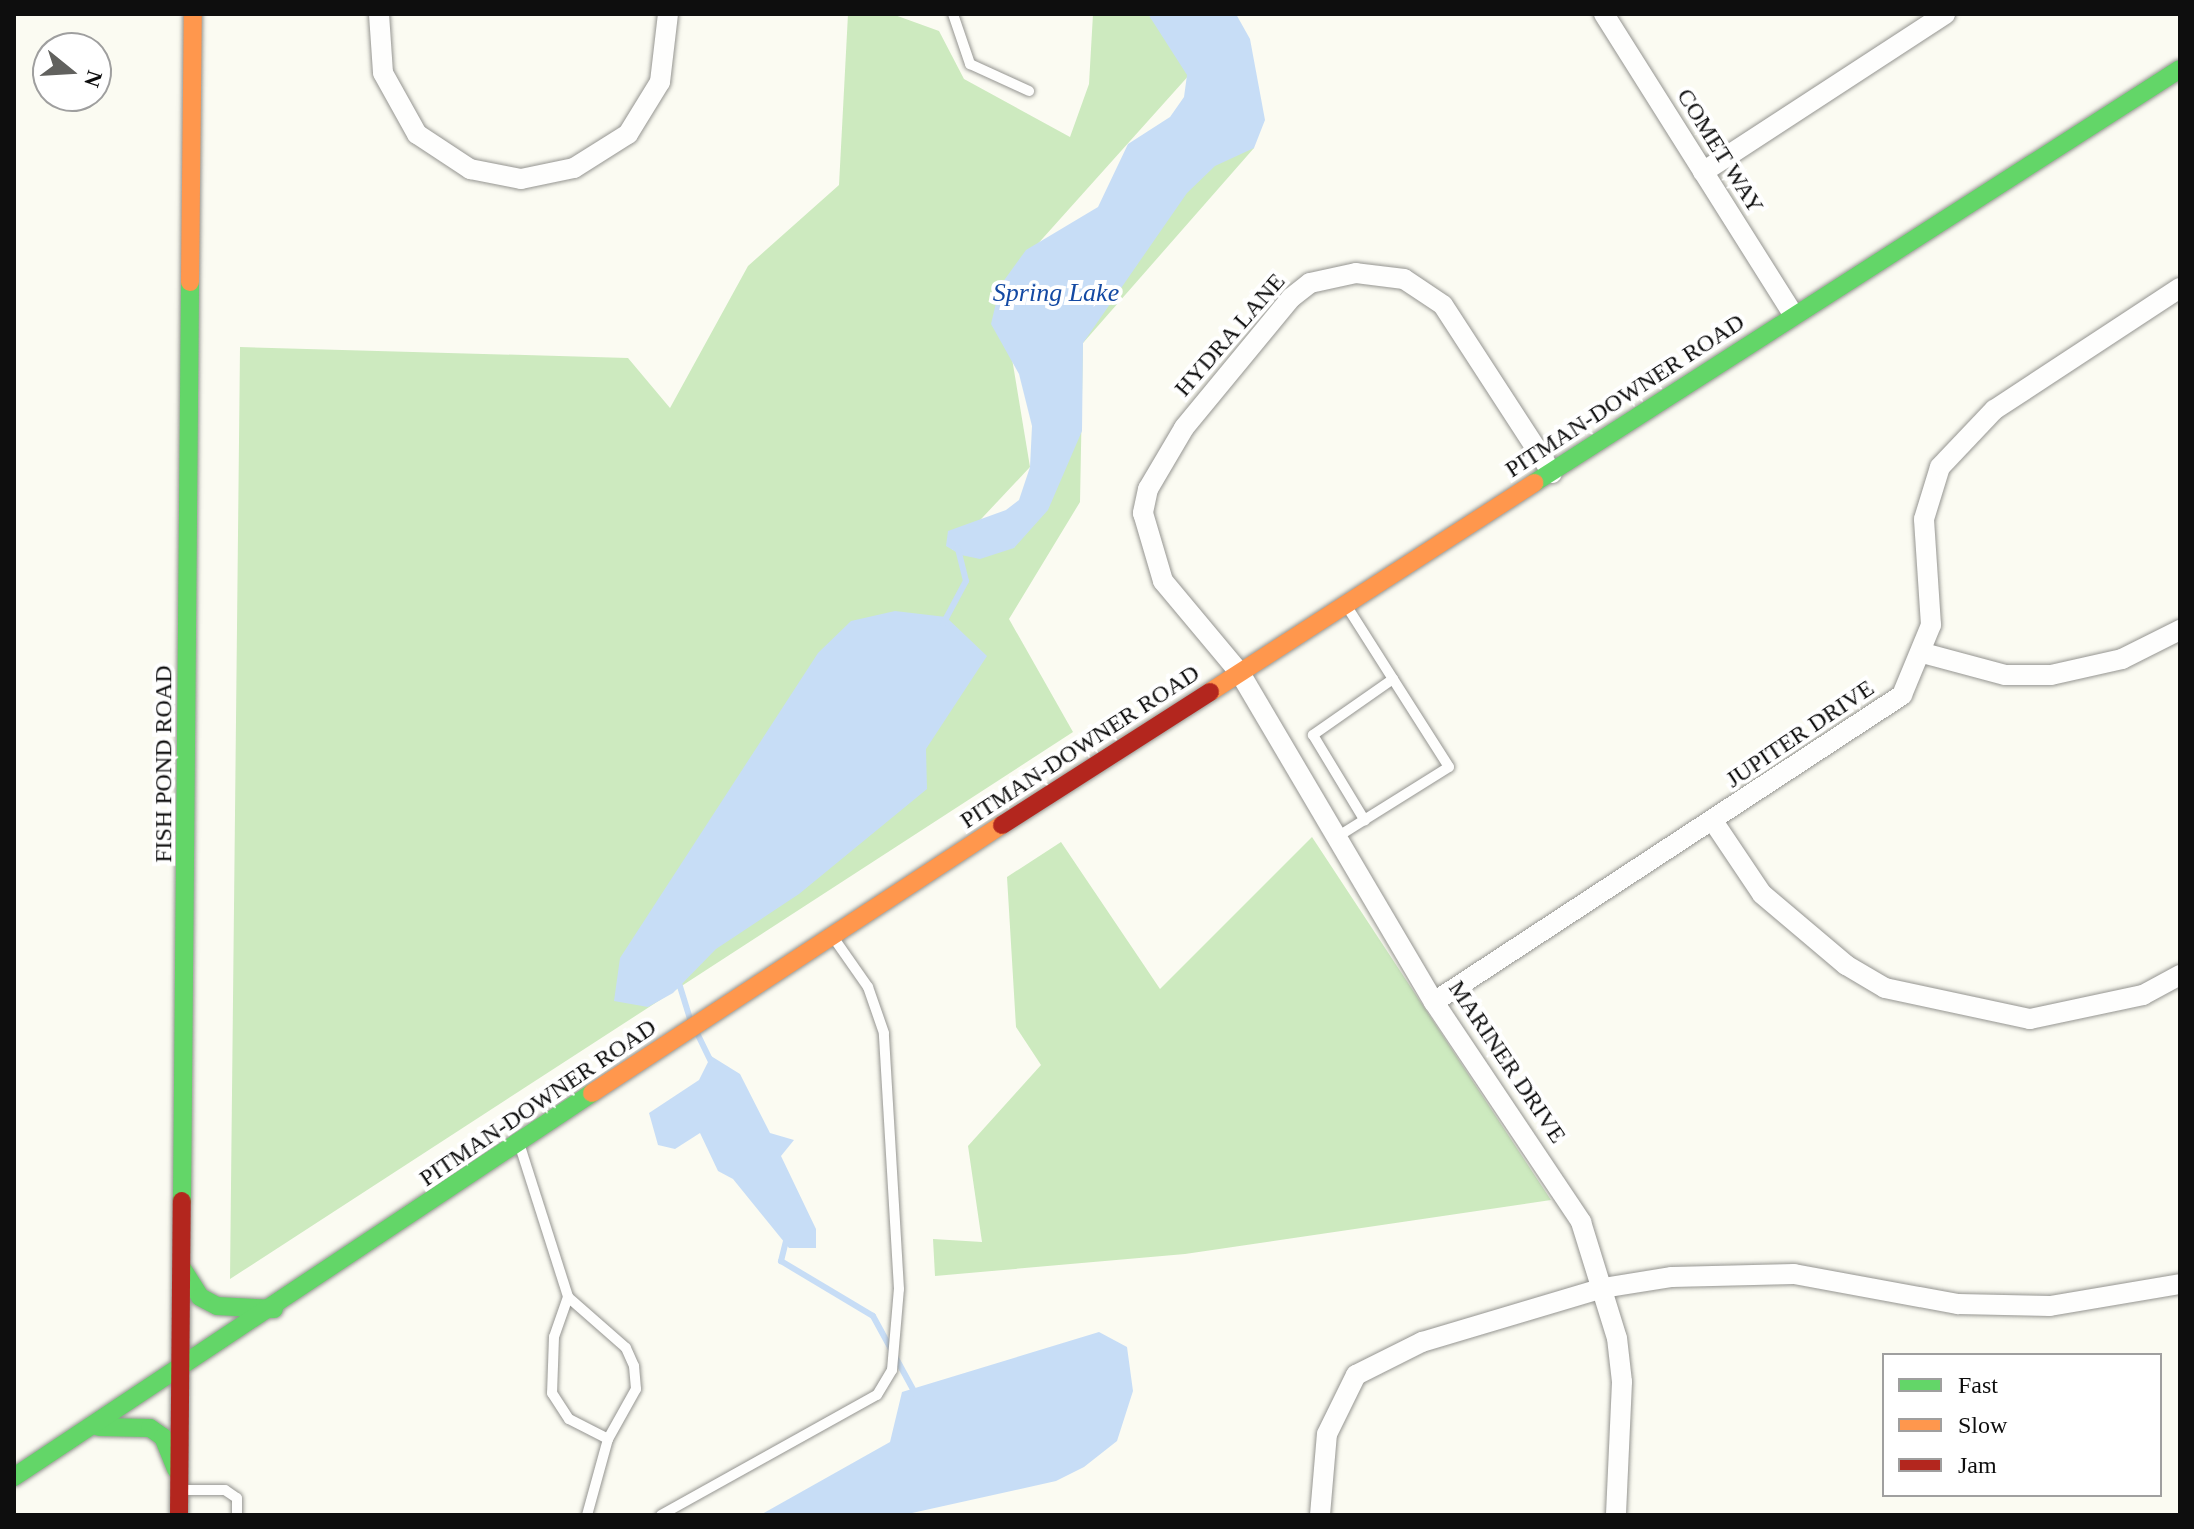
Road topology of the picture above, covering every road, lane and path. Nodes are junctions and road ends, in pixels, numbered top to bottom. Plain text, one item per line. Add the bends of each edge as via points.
1 (193, 14) edge
2 (379, 14) edge
3 (668, 14) edge
4 (953, 14) edge
5 (1604, 14) edge
6 (1945, 14) edge
7 (2180, 69) edge
8 (1029, 91) dead end
9 (1703, 172) junction
10 (2180, 288) edge
11 (1793, 314) junction
12 (1552, 473) junction
13 (1346, 605) junction
14 (2180, 630) edge
15 (1923, 653) junction
16 (1240, 673) junction
17 (1393, 679) junction
18 (1365, 821) junction
19 (1715, 824) junction
20 (1337, 837) junction
21 (832, 935) junction
22 (2180, 975) edge
23 (1434, 1002) junction
24 (519, 1141) junction
25 (182, 1268) junction
26 (2180, 1284) edge
27 (1603, 1288) junction
28 (568, 1297) junction
29 (276, 1308) junction
30 (180, 1372) junction
31 (91, 1428) junction
32 (608, 1439) junction
33 (14, 1477) edge
34 (179, 1486) junction
35 (179, 1515) edge
36 (237, 1515) edge
37 (587, 1515) edge
38 (661, 1515) edge
39 (1320, 1515) edge
40 (1616, 1515) edge

1 - 25 street, FISH POND ROAD
2 - 3 street via 383,73 417,134 461,166 521,179 574,168 628,134 660,82
4 - 8 lane via 970,64
5 - 9 street, COMET WAY
6 - 9 street
7 - 11 street, PITMAN-DOWNER ROAD
9 - 11 street, COMET WAY
10 - 15 street, JUPITER DRIVE via 1994,410 1955,446 1924,519 1932,597
11 - 12 street, PITMAN-DOWNER ROAD
12 - 13 street, PITMAN-DOWNER ROAD
12 - 16 street, HYDRA LANE via 1426,290 1381,273 1310,283 1184,428 1148,489 1143,513 1163,581
13 - 16 street, PITMAN-DOWNER ROAD
13 - 17 lane
14 - 15 street via 2122,659 2051,675 1993,673
15 - 19 street, JUPITER DRIVE via 1902,695 1883,711
16 - 20 street, MARINER DRIVE
16 - 21 street, PITMAN-DOWNER ROAD
17 - 18 lane via 1313,735
17 - 18 lane via 1449,767
18 - 20 lane
19 - 22 street via 1762,894 1846,965 1885,988 2030,1019 2143,995
19 - 23 street, JUPITER DRIVE
20 - 23 street, MARINER DRIVE
21 - 24 street, PITMAN-DOWNER ROAD
21 - 38 lane via 868,987 886,1047 899,1289 892,1370 877,1395
23 - 27 street, MARINER DRIVE via 1569,1201
24 - 28 lane
24 - 29 street, PITMAN-DOWNER ROAD
25 - 29 street via 200,1297 217,1306
25 - 30 street, FISH POND ROAD
26 - 27 street via 2050,1306 1958,1304 1794,1274 1672,1277
27 - 39 street via 1422,1342 1356,1375 1327,1434
27 - 40 street, MARINER DRIVE via 1622,1382
28 - 32 lane via 554,1337 552,1393 569,1419
28 - 32 lane via 626,1348 634,1366 636,1389
29 - 30 street, PITMAN-DOWNER ROAD
30 - 31 street, PITMAN-DOWNER ROAD
30 - 34 street, FISH POND ROAD
31 - 33 street, PITMAN-DOWNER ROAD
31 - 34 street via 150,1428 163,1437
32 - 37 lane
34 - 35 street, FISH POND ROAD
34 - 36 lane via 225,1490 237,1498

